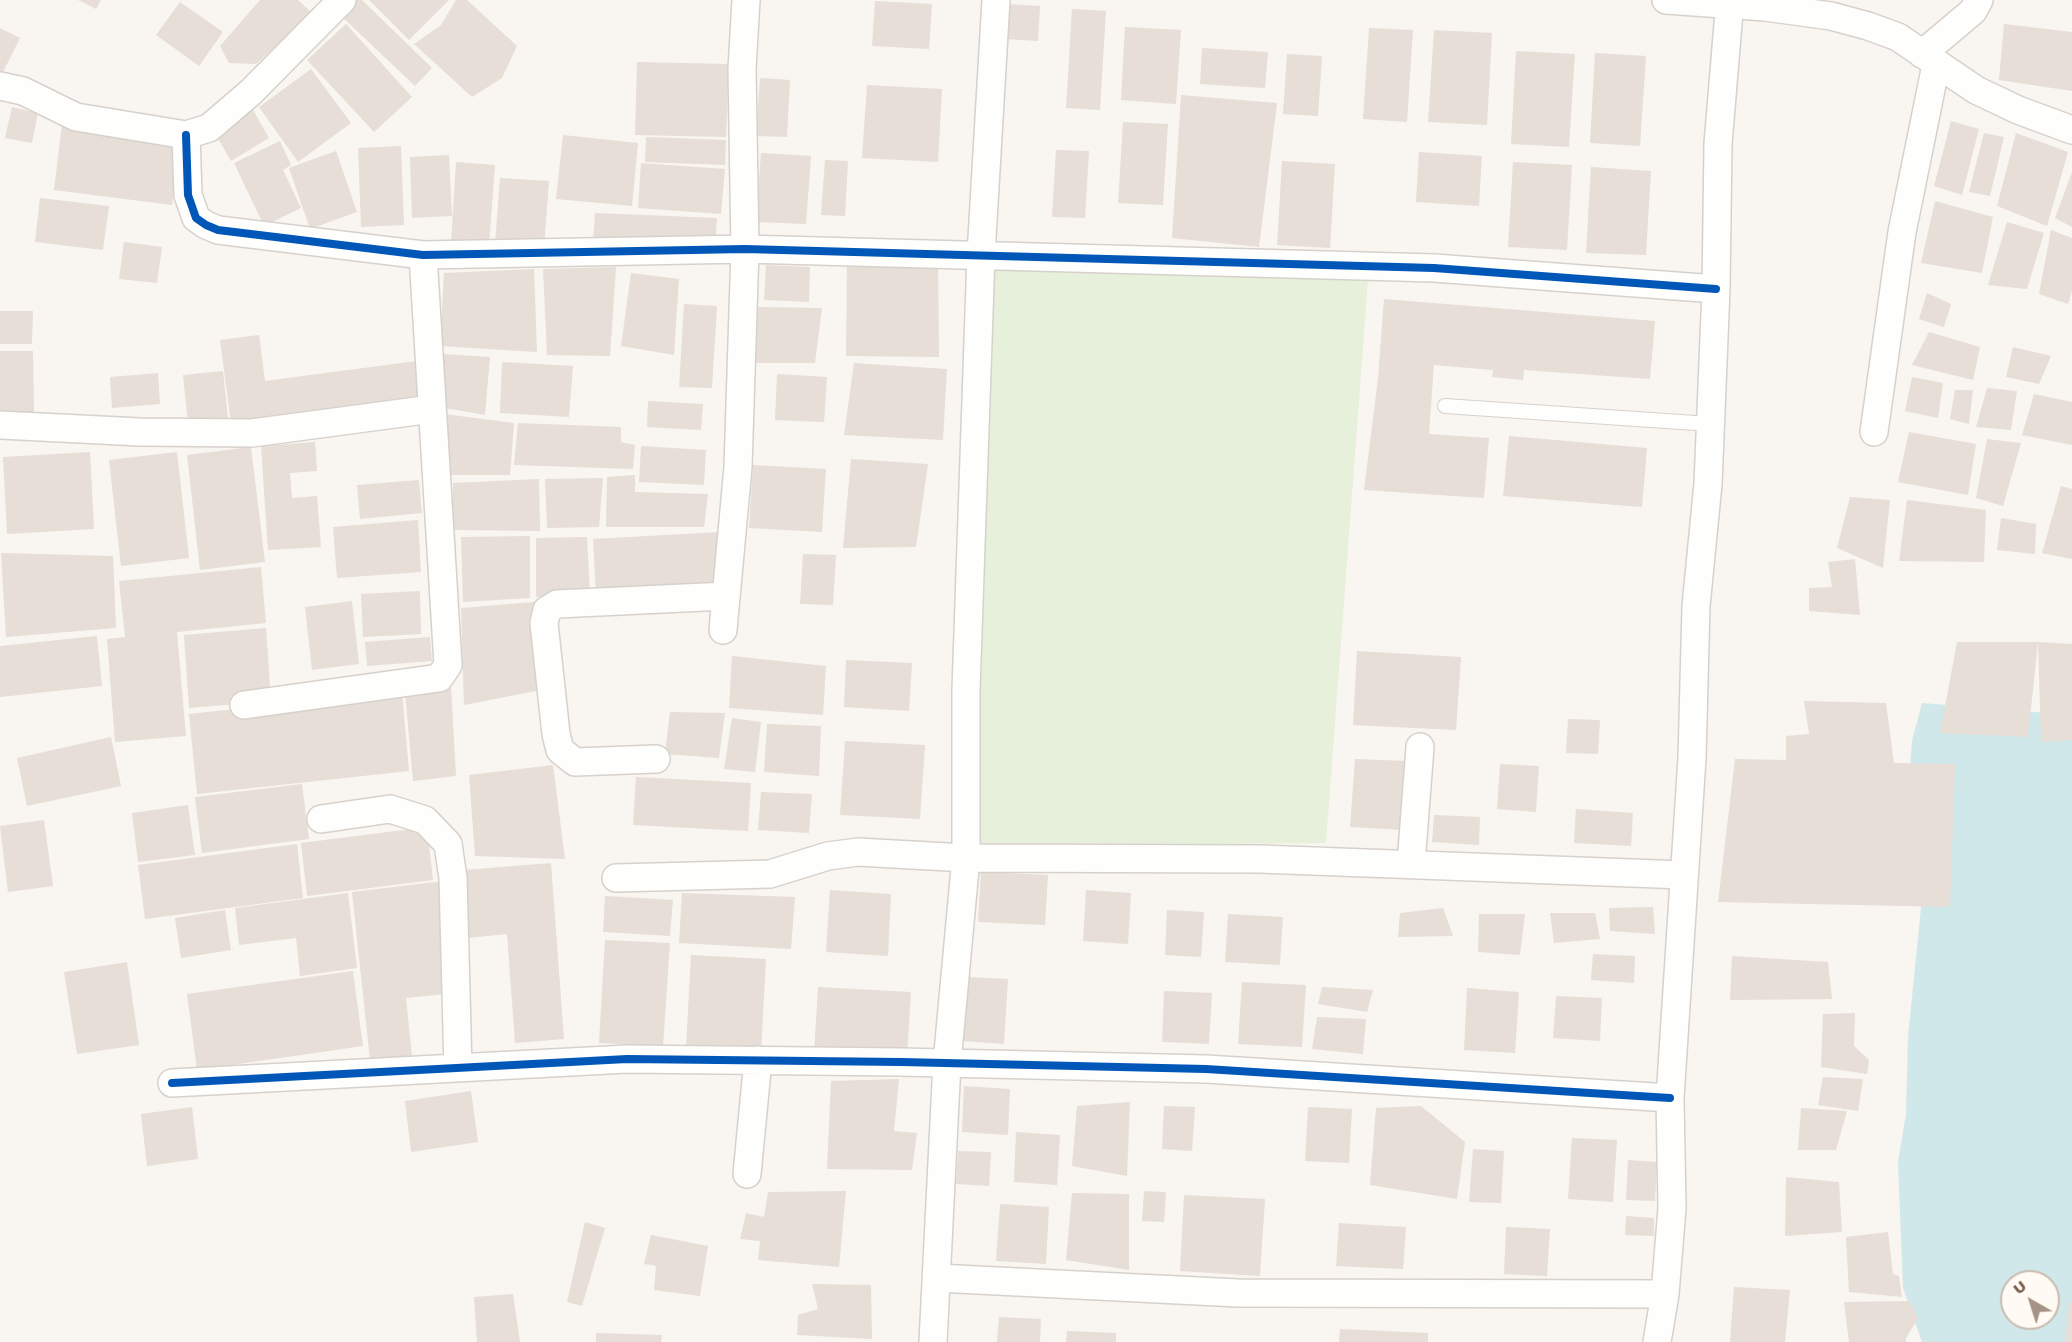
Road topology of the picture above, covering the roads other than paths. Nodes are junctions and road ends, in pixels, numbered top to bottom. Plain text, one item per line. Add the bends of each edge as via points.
1 (342, 0) edge
2 (746, 0) edge
3 (996, 0) edge
4 (1666, 0) edge
5 (1979, 0) edge
6 (1730, 1) edge
7 (1929, 59) junction
8 (0, 86) edge
9 (2072, 130) edge
10 (186, 135) junction
11 (745, 249) junction
12 (423, 255) junction
13 (981, 255) junction
14 (1716, 289) junction
15 (1445, 406) dead end
16 (432, 409) junction
17 (1710, 424) junction
18 (0, 425) edge
19 (1874, 432) dead end
20 (726, 596) junction
21 (723, 630) dead end
22 (243, 705) dead end
23 (1420, 747) dead end
24 (656, 759) dead end
25 (321, 819) dead end
26 (966, 858) junction
27 (1411, 864) junction
28 (1684, 875) junction
29 (616, 878) dead end
30 (758, 1060) junction
31 (946, 1063) junction
32 (458, 1068) junction
33 (172, 1083) dead end
34 (1670, 1098) junction
35 (747, 1174) dead end
36 (937, 1278) junction
37 (1665, 1294) junction
38 (933, 1342) edge
39 (1657, 1342) edge

1 - 10 street via 251,92 209,128
2 - 11 street via 742,69
3 - 13 street
4 - 6 street
5 - 7 street
6 - 7 street via 1840,19 1898,38
6 - 14 street via 1718,144
7 - 9 street via 1976,90
7 - 19 street
8 - 10 street via 23,91 76,117
10 - 12 street via 188,195 196,218 206,225 218,230
11 - 12 street
11 - 13 street
11 - 20 street via 738,467
12 - 16 street
13 - 14 street via 1434,268
13 - 26 street via 966,690
14 - 17 street
15 - 17 lane
16 - 18 street via 252,432 140,432
16 - 22 street via 448,665 439,678
17 - 28 street via 1696,606
20 - 21 street
20 - 24 street via 557,604 547,609 544,622 560,750 575,762
23 - 27 street
25 - 32 street via 390,809 425,820 448,844 453,878
26 - 27 street
26 - 29 street via 858,852 828,856 770,874
26 - 31 street
27 - 28 street
28 - 34 street
30 - 31 street
30 - 32 street via 627,1059
30 - 35 street
31 - 34 street via 1206,1069
31 - 36 street
32 - 33 street
34 - 37 street via 1672,1208
36 - 37 street via 1238,1293
36 - 38 street
37 - 39 street

